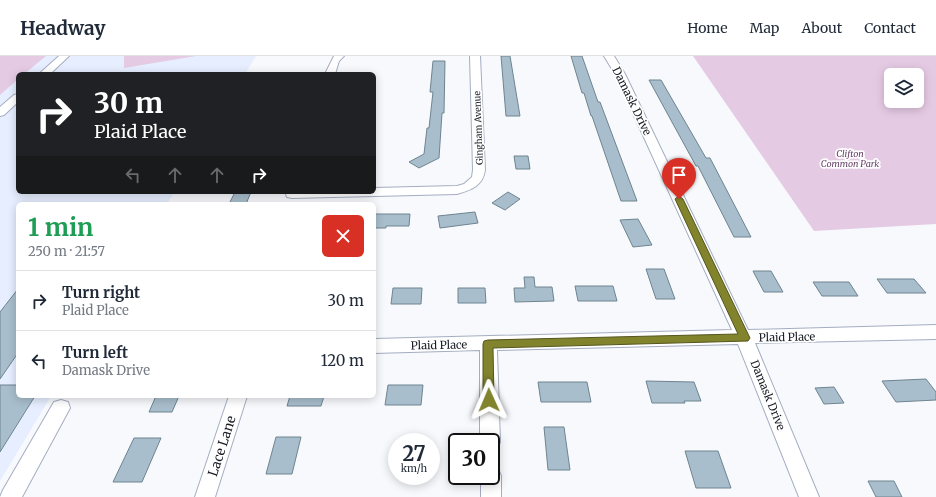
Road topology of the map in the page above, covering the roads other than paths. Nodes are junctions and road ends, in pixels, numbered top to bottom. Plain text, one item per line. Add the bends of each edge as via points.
1 (64, 56) edge
2 (339, 56) edge
3 (475, 56) edge
4 (609, 56) edge
5 (46, 72) edge
6 (331, 72) edge
7 (16, 99) edge
8 (0, 113) edge
9 (376, 193) edge
10 (346, 194) edge
11 (291, 196) edge
12 (936, 332) edge
13 (744, 338) junction
14 (488, 344) junction
15 (376, 346) edge
16 (237, 398) edge
17 (61, 408) dead end
18 (490, 433) edge
19 (491, 485) edge
20 (10, 497) edge
21 (205, 497) edge
22 (491, 497) edge
23 (809, 497) edge

1 - 5 street
2 - 6 street
3 - 9 street, Gingham Avenue via 478,178 468,187 457,190
4 - 13 street, Damask Drive via 620,74
7 - 8 street
10 - 11 street, Gingham Avenue
12 - 13 street, Plaid Place
13 - 14 street, Plaid Place
13 - 23 street, Damask Drive
14 - 15 street, Plaid Place
14 - 18 street
16 - 21 street, Lace Lane
17 - 20 street
19 - 22 street

